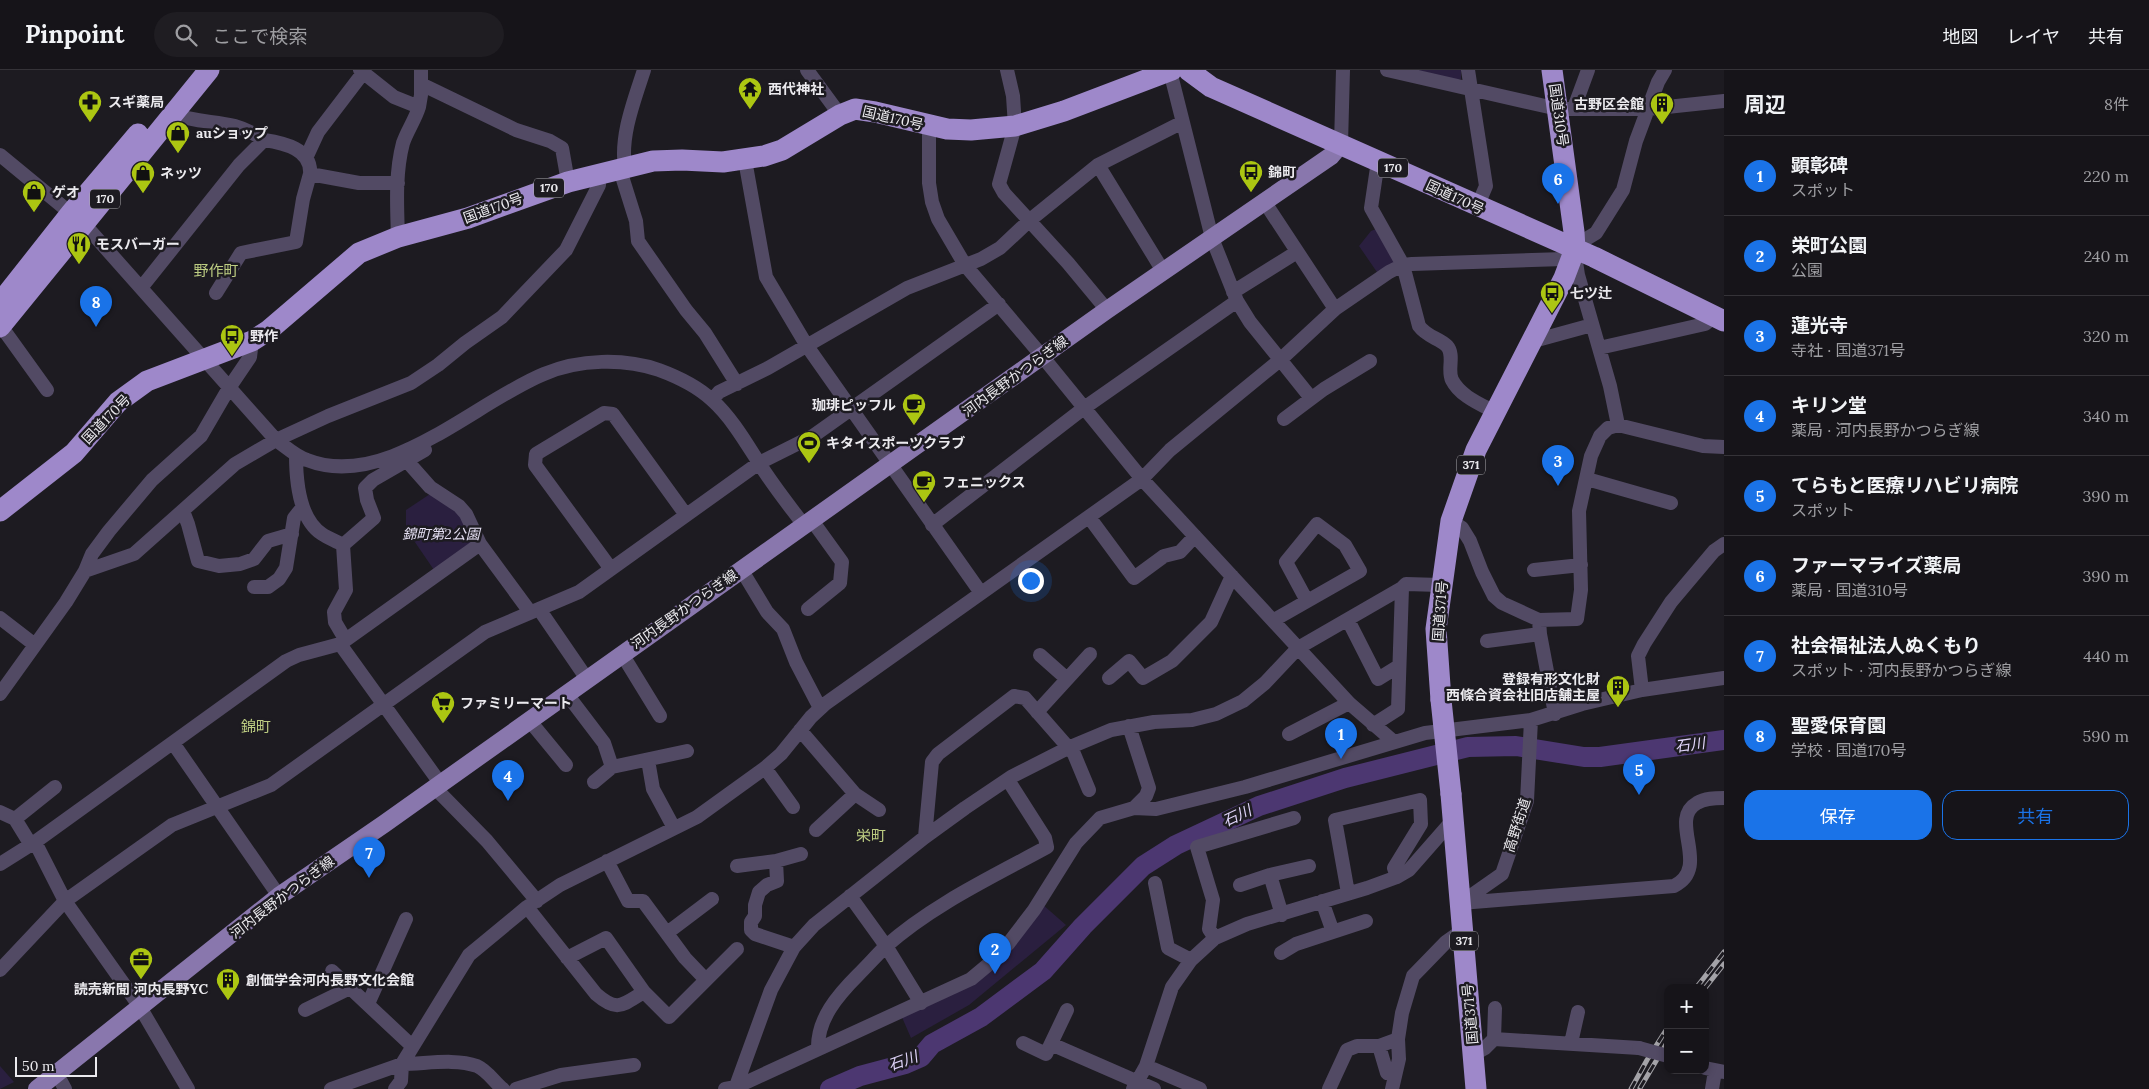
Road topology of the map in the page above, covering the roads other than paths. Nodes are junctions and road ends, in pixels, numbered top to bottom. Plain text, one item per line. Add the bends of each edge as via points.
1 (190, 70) edge
2 (209, 70) edge
3 (644, 70) edge
4 (807, 70) edge
5 (1007, 70) edge
6 (1177, 70) edge
7 (1344, 70) edge
8 (1388, 70) edge
9 (1468, 70) edge
10 (1552, 70) edge
11 (1588, 70) edge
12 (1665, 70) edge
13 (362, 72) edge
14 (421, 77) edge
15 (1471, 88) junction
16 (1724, 101) edge
17 (419, 107) junction
18 (1566, 108) junction
19 (1648, 108) junction
20 (174, 114) junction
21 (840, 115) junction
22 (1181, 123) junction
23 (929, 126) junction
24 (1015, 126) junction
25 (264, 140) junction
26 (1341, 144) junction
27 (0, 155) edge
28 (306, 158) junction
29 (745, 160) junction
30 (1378, 161) junction
31 (1098, 165) junction
32 (622, 169) junction
33 (310, 174) junction
34 (598, 175) junction
35 (568, 182) junction
36 (398, 183) junction
37 (1264, 201) junction
38 (1477, 207) junction
39 (78, 219) junction
40 (1030, 220) junction
41 (398, 237) junction
42 (1212, 238) junction
43 (1575, 249) junction
44 (1297, 252) junction
45 (965, 265) junction
46 (1404, 265) junction
47 (1163, 271) junction
48 (141, 288) junction
49 (216, 293) dead end
50 (1235, 296) junction
51 (0, 302) edge
52 (999, 304) junction
53 (1107, 310) junction
54 (1335, 310) junction
55 (1719, 319) edge
56 (1592, 324) junction
57 (0, 326) edge
58 (252, 341) junction
59 (1530, 342) junction
60 (807, 346) junction
61 (1599, 348) junction
62 (1042, 356) junction
63 (205, 360) junction
64 (1280, 360) junction
65 (1370, 361) dead end
66 (737, 384) junction
67 (228, 388) junction
68 (47, 390) dead end
69 (511, 392) junction
70 (1311, 398) junction
71 (712, 400) junction
72 (1084, 408) junction
73 (851, 409) junction
74 (1495, 412) junction
75 (1284, 419) dead end
76 (1618, 424) junction
77 (276, 440) junction
78 (1724, 448) edge
79 (296, 455) junction
80 (407, 461) junction
81 (759, 463) junction
82 (891, 465) junction
83 (1142, 479) junction
84 (1587, 479) junction
85 (1671, 504) dead end
86 (302, 508) junction
87 (0, 510) edge
88 (183, 511) junction
89 (686, 515) junction
90 (1089, 517) junction
91 (1450, 520) junction
92 (807, 522) junction
93 (932, 524) junction
94 (292, 534) junction
95 (1195, 536) junction
96 (480, 544) junction
97 (1724, 544) edge
98 (343, 545) junction
99 (1581, 565) junction
100 (611, 568) junction
101 (741, 569) junction
102 (1534, 570) dead end
103 (85, 572) junction
104 (1232, 576) junction
105 (1440, 585) junction
106 (254, 587) dead end
107 (1402, 588) junction
108 (981, 593) junction
109 (1307, 601) junction
110 (808, 609) dead end
111 (535, 611) junction
112 (0, 618) edge
113 (1274, 620) junction
114 (1348, 620) junction
115 (1539, 620) junction
116 (1540, 634) junction
117 (1487, 641) dead end
118 (343, 642) junction
119 (35, 645) junction
120 (1298, 648) junction
121 (622, 654) junction
122 (1090, 654) dead end
123 (1040, 655) dead end
124 (1399, 666) junction
125 (1109, 678) dead end
126 (1724, 678) edge
127 (587, 679) junction
128 (1067, 679) junction
129 (1642, 690) junction
130 (566, 693) junction
131 (0, 694) edge
132 (1349, 703) junction
133 (382, 706) junction
134 (820, 708) junction
135 (1037, 712) junction
136 (1555, 714) junction
137 (660, 716) dead end
138 (529, 720) junction
139 (1531, 720) junction
140 (1373, 725) junction
141 (1129, 726) junction
142 (800, 730) junction
143 (1289, 734) dead end
144 (1393, 741) junction
145 (173, 743) junction
146 (1068, 748) junction
147 (687, 751) dead end
148 (648, 760) junction
149 (566, 765) dead end
150 (612, 767) junction
151 (766, 768) junction
152 (1008, 780) junction
153 (594, 782) dead end
154 (437, 785) junction
155 (55, 787) dead end
156 (1090, 790) dead end
157 (854, 794) junction
158 (1724, 798) edge
159 (218, 807) junction
160 (793, 807) dead end
161 (1134, 808) junction
162 (879, 810) dead end
163 (0, 812) edge
164 (1294, 818) dead end
165 (15, 819) junction
166 (1452, 821) junction
167 (674, 828) junction
168 (816, 830) dead end
169 (925, 837) junction
170 (33, 843) junction
171 (801, 854) dead end
172 (776, 861) junction
173 (607, 862) junction
174 (0, 864) edge
175 (737, 866) dead end
176 (1309, 866) dead end
177 (1270, 875) junction
178 (1397, 877) junction
179 (1155, 883) dead end
180 (1240, 885) dead end
181 (1348, 893) junction
182 (279, 896) junction
183 (850, 896) junction
184 (712, 899) dead end
185 (65, 901) junction
186 (1322, 901) junction
187 (1461, 903) junction
188 (532, 904) junction
189 (1282, 915) junction
190 (406, 919) dead end
191 (1366, 921) dead end
192 (1463, 930) junction
193 (1333, 932) junction
194 (667, 933) junction
195 (1215, 938) junction
196 (886, 946) junction
197 (794, 947) junction
198 (737, 949) dead end
199 (1281, 953) dead end
200 (567, 958) junction
201 (1190, 960) junction
202 (0, 970) edge
203 (332, 971) dead end
204 (706, 980) junction
205 (350, 988) junction
206 (644, 992) junction
207 (921, 1002) junction
208 (368, 1004) junction
209 (140, 1008) junction
210 (1495, 1008) dead end
211 (305, 1010) dead end
212 (1067, 1010) dead end
213 (1578, 1012) dead end
214 (1398, 1039) junction
215 (1494, 1039) junction
216 (1024, 1043) dead end
217 (1571, 1043) junction
218 (1051, 1044) junction
219 (412, 1046) junction
220 (1379, 1046) junction
221 (818, 1049) junction
222 (1474, 1054) junction
223 (1664, 1055) edge
224 (402, 1064) junction
225 (634, 1065) dead end
226 (1146, 1066) junction
227 (1715, 1070) edge
228 (1387, 1073) dead end
229 (61, 1081) edge
230 (1136, 1086) edge
231 (732, 1088) edge
232 (37, 1089) edge
233 (188, 1089) edge
234 (331, 1089) edge
235 (396, 1089) edge
236 (503, 1089) edge
237 (516, 1089) edge
238 (1154, 1089) edge
239 (1200, 1089) edge
240 (1329, 1089) edge
241 (1392, 1089) edge
242 (1476, 1089) edge
243 (1712, 1089) edge

1 - 39 highway, 170
2 - 20 highway, 170
3 - 32 street via 628,123
4 - 21 street
5 - 24 street
6 - 22 street
6 - 24 highway, 国道170号 / 170 via 1064,112
6 - 26 highway, 国道170号 / 170
7 - 26 street
8 - 15 street
9 - 15 street
10 - 18 highway, 国道310号
11 - 18 street
12 - 19 street
13 - 17 street via 394,97
13 - 28 street via 318,132
14 - 17 street
14 - 35 street via 516,130 562,148
15 - 18 street
15 - 38 street via 1486,186
16 - 19 street
17 - 36 street via 404,141
18 - 19 street
18 - 43 highway, 国道310号
19 - 43 street via 1623,190 1596,232
20 - 25 street via 235,126
20 - 39 highway, 170
21 - 23 highway, 国道170号 / 170 via 856,109
21 - 29 highway, 国道170号 / 170 via 782,150
22 - 31 street
22 - 42 street
23 - 24 highway, 国道170号 / 170 via 971,130
23 - 45 street via 932,202 938,219
24 - 40 street via 999,184
25 - 28 street via 293,148
25 - 48 street via 238,165
26 - 30 highway, 国道170号 / 170
26 - 37 main road, 河内長野かつらぎ線 via 1331,156
27 - 39 street
28 - 33 street via 311,165
29 - 32 highway, 国道170号 / 170 via 653,161
29 - 60 street via 766,276
30 - 38 highway, 国道170号 / 170
30 - 46 street via 1371,208
31 - 40 street
31 - 47 street
32 - 34 highway, 国道170号 / 170
32 - 66 street via 638,241 705,333
33 - 36 street via 359,183
33 - 49 street via 296,242 241,253
34 - 35 highway, 国道170号 / 170
34 - 77 street via 598,185 566,250 502,317 411,383
35 - 41 highway, 国道170号 / 170 via 468,218
36 - 41 street
37 - 42 main road, 河内長野かつらぎ線
37 - 44 street
38 - 43 highway, 国道170号 / 170
39 - 48 street
39 - 51 highway, 170
39 - 57 highway, 170
40 - 45 street via 1000,248
40 - 53 street
41 - 58 highway, 国道170号 / 170 via 359,253
42 - 47 main road, 河内長野かつらぎ線
42 - 50 street
43 - 46 street via 1557,261
43 - 55 highway, 国道170号 / 170 via 1609,260
43 - 56 street via 1578,275
43 - 59 highway, 国道371号 / 371 via 1564,278
44 - 50 street
44 - 54 street
45 - 52 street
45 - 60 street via 907,288
46 - 54 street
46 - 74 street via 1419,326 1450,351 1452,379 1469,398
47 - 53 main road, 河内長野かつらぎ線
48 - 63 street
50 - 64 street via 1250,322
50 - 72 street
52 - 62 street
52 - 73 street
53 - 62 main road, 河内長野かつらぎ線
54 - 64 street
55 - 61 street
56 - 59 street
56 - 61 street
57 - 68 street
58 - 63 highway, 国道170号 / 170
58 - 67 street via 250,357
59 - 74 highway, 国道371号 / 371
60 - 66 street
60 - 73 street
61 - 76 street
62 - 72 street
62 - 82 main road, 河内長野かつらぎ線
63 - 67 street
63 - 87 highway, 国道170号 / 170 via 147,380 118,402 74,453
64 - 70 street
64 - 83 street via 1170,450
65 - 70 street
66 - 71 street via 719,392
67 - 77 street
67 - 103 street via 201,436 152,480 92,554
69 - 71 street via 557,369 621,362 648,366 668,374
69 - 79 street via 415,446 372,464 338,468
69 - 80 street via 511,402
70 - 75 street
71 - 81 street via 734,425
72 - 83 street
72 - 93 street
73 - 81 street via 813,436
73 - 82 street
74 - 91 highway, 国道371号 / 371 via 1476,450
76 - 78 street via 1703,446
76 - 84 street via 1600,436
77 - 79 street
77 - 88 street via 235,464
79 - 86 street
80 - 96 street via 430,487 459,506
80 - 98 street via 367,485 365,492 374,518
81 - 89 street
81 - 92 street
82 - 92 main road, 河内長野かつらぎ線
82 - 93 street
83 - 90 street
83 - 95 street
84 - 85 street
84 - 99 street via 1578,522
86 - 94 street via 294,518
86 - 98 street via 321,534
88 - 94 street via 198,561 219,566 254,559 268,541
88 - 103 street via 134,554
89 - 100 street
89 - 100 street via 613,414 604,413 536,454 535,465
90 - 95 street via 1134,578 1164,556 1180,552
90 - 108 street
91 - 105 highway, 国道371号 / 371
91 - 115 street via 1462,528 1470,541 1494,596 1509,607
92 - 101 main road, 河内長野かつらぎ線
92 - 110 street via 842,562 840,583
93 - 108 street
94 - 106 street via 286,568 279,579 268,587
95 - 104 street
96 - 111 street
96 - 118 street
97 - 129 street via 1671,602 1644,644 1638,656
98 - 118 street via 346,590 334,612
99 - 102 street
99 - 115 street via 1577,619
100 - 111 street via 579,592
101 - 121 main road, 河内長野かつらぎ線
101 - 134 street via 767,612 783,629
103 - 119 street
104 - 113 street
104 - 125 street via 1211,622 1172,661 1143,678 1129,661
105 - 107 street via 1406,584
105 - 166 highway, 国道371号 / 371, bridge via 1436,629
107 - 114 street
107 - 124 street
108 - 134 street
109 - 109 street via 1286,562 1317,524 1345,545 1360,571
109 - 113 street
111 - 127 street
111 - 133 street via 484,632
112 - 119 street
113 - 120 street
114 - 120 street
114 - 124 street via 1378,679
115 - 116 street
116 - 117 street
116 - 136 street
118 - 133 street
118 - 145 street via 286,661
119 - 131 street
120 - 132 street
120 - 141 street via 1243,701 1216,714 1192,720
121 - 127 main road, 河内長野かつらぎ線
121 - 137 street
122 - 128 street
123 - 128 street
124 - 140 street via 1398,709
126 - 129 street
127 - 130 main road, 河内長野かつらぎ線
128 - 135 street
129 - 136 street
130 - 138 main road, 河内長野かつらぎ線
130 - 150 street via 604,744
132 - 140 street
132 - 143 street
133 - 154 street
133 - 159 street via 271,785
134 - 142 street
135 - 146 street
135 - 169 street via 1025,698 1014,696 938,754 932,762
136 - 139 street
138 - 149 street
138 - 154 main road, 河内長野かつらぎ線
139 - 144 street via 1425,733
139 - 187 street, 高野街道 via 1527,801 1502,874
140 - 144 street
141 - 146 street via 1110,730
141 - 161 street via 1148,788 1146,796
142 - 151 street
142 - 157 street
144 - 161 street via 1245,786 1156,809
145 - 159 street
145 - 170 street
146 - 152 street
146 - 156 street via 1074,754
147 - 148 street
148 - 150 street
148 - 167 street via 653,789
150 - 153 street
151 - 160 street
151 - 167 street via 697,817
152 - 169 street
152 - 196 street via 1045,838 1047,847 954,898
154 - 182 main road, 河内長野かつらぎ線
154 - 188 street via 487,841
155 - 165 street
157 - 162 street
157 - 168 street
158 - 187 street via 1704,800 1690,808 1686,820 1690,869 1682,882 1674,886
159 - 182 street
159 - 185 street via 172,825
161 - 207 street via 1100,818 1076,843 1034,910 989,964 971,979
163 - 165 street
164 - 195 street via 1197,847 1213,900 1209,929
165 - 170 street
166 - 178 street via 1409,870
166 - 187 highway, 国道371号 / 371
167 - 173 street
169 - 183 street
170 - 174 street
170 - 185 street
171 - 172 street
172 - 175 street
172 - 197 street via 777,880 759,892 752,930 755,934
173 - 188 street via 560,885
173 - 194 street via 628,901 643,901
176 - 177 street
177 - 180 street
177 - 189 street
178 - 181 street
178 - 181 street via 1394,868 1421,824 1420,800 1335,820
179 - 201 street via 1168,948
181 - 186 street
182 - 209 main road, 河内長野かつらぎ線
183 - 196 street
183 - 197 street via 814,925
184 - 194 street
185 - 202 street
185 - 209 street
186 - 189 street
186 - 193 street
187 - 192 highway, 国道371号 / 371
188 - 200 street
188 - 219 street via 469,955
189 - 195 street via 1247,924
190 - 208 street
191 - 193 street
192 - 214 street via 1446,942 1413,976
192 - 222 highway, 国道371号 / 371
193 - 199 street via 1296,944
194 - 204 street
195 - 201 street
196 - 207 street
196 - 221 street via 830,1007 817,1036
197 - 231 street via 771,990
198 - 204 street
200 - 206 street via 608,1005 622,1006
200 - 206 street via 606,938
201 - 226 street via 1172,987
203 - 205 street
204 - 206 street via 669,1017
205 - 208 street
205 - 211 street
207 - 221 street
208 - 219 street
209 - 229 main road, 河内長野かつらぎ線
209 - 233 street
210 - 215 street
212 - 218 street
213 - 217 street
214 - 220 street
214 - 241 street via 1399,1059
215 - 217 street
215 - 222 street
216 - 218 street via 1046,1054
217 - 223 street, bridge via 1639,1048
218 - 230 street
219 - 224 street
220 - 228 street
220 - 240 street via 1357,1046 1347,1050
221 - 231 street
222 - 242 highway, 国道371号 / 371
224 - 234 street
224 - 235 street via 401,1081
224 - 236 street via 477,1066
225 - 237 street via 561,1074
226 - 230 street
226 - 239 street
227 - 243 street
229 - 232 main road, 河内長野かつらぎ線
230 - 238 street

